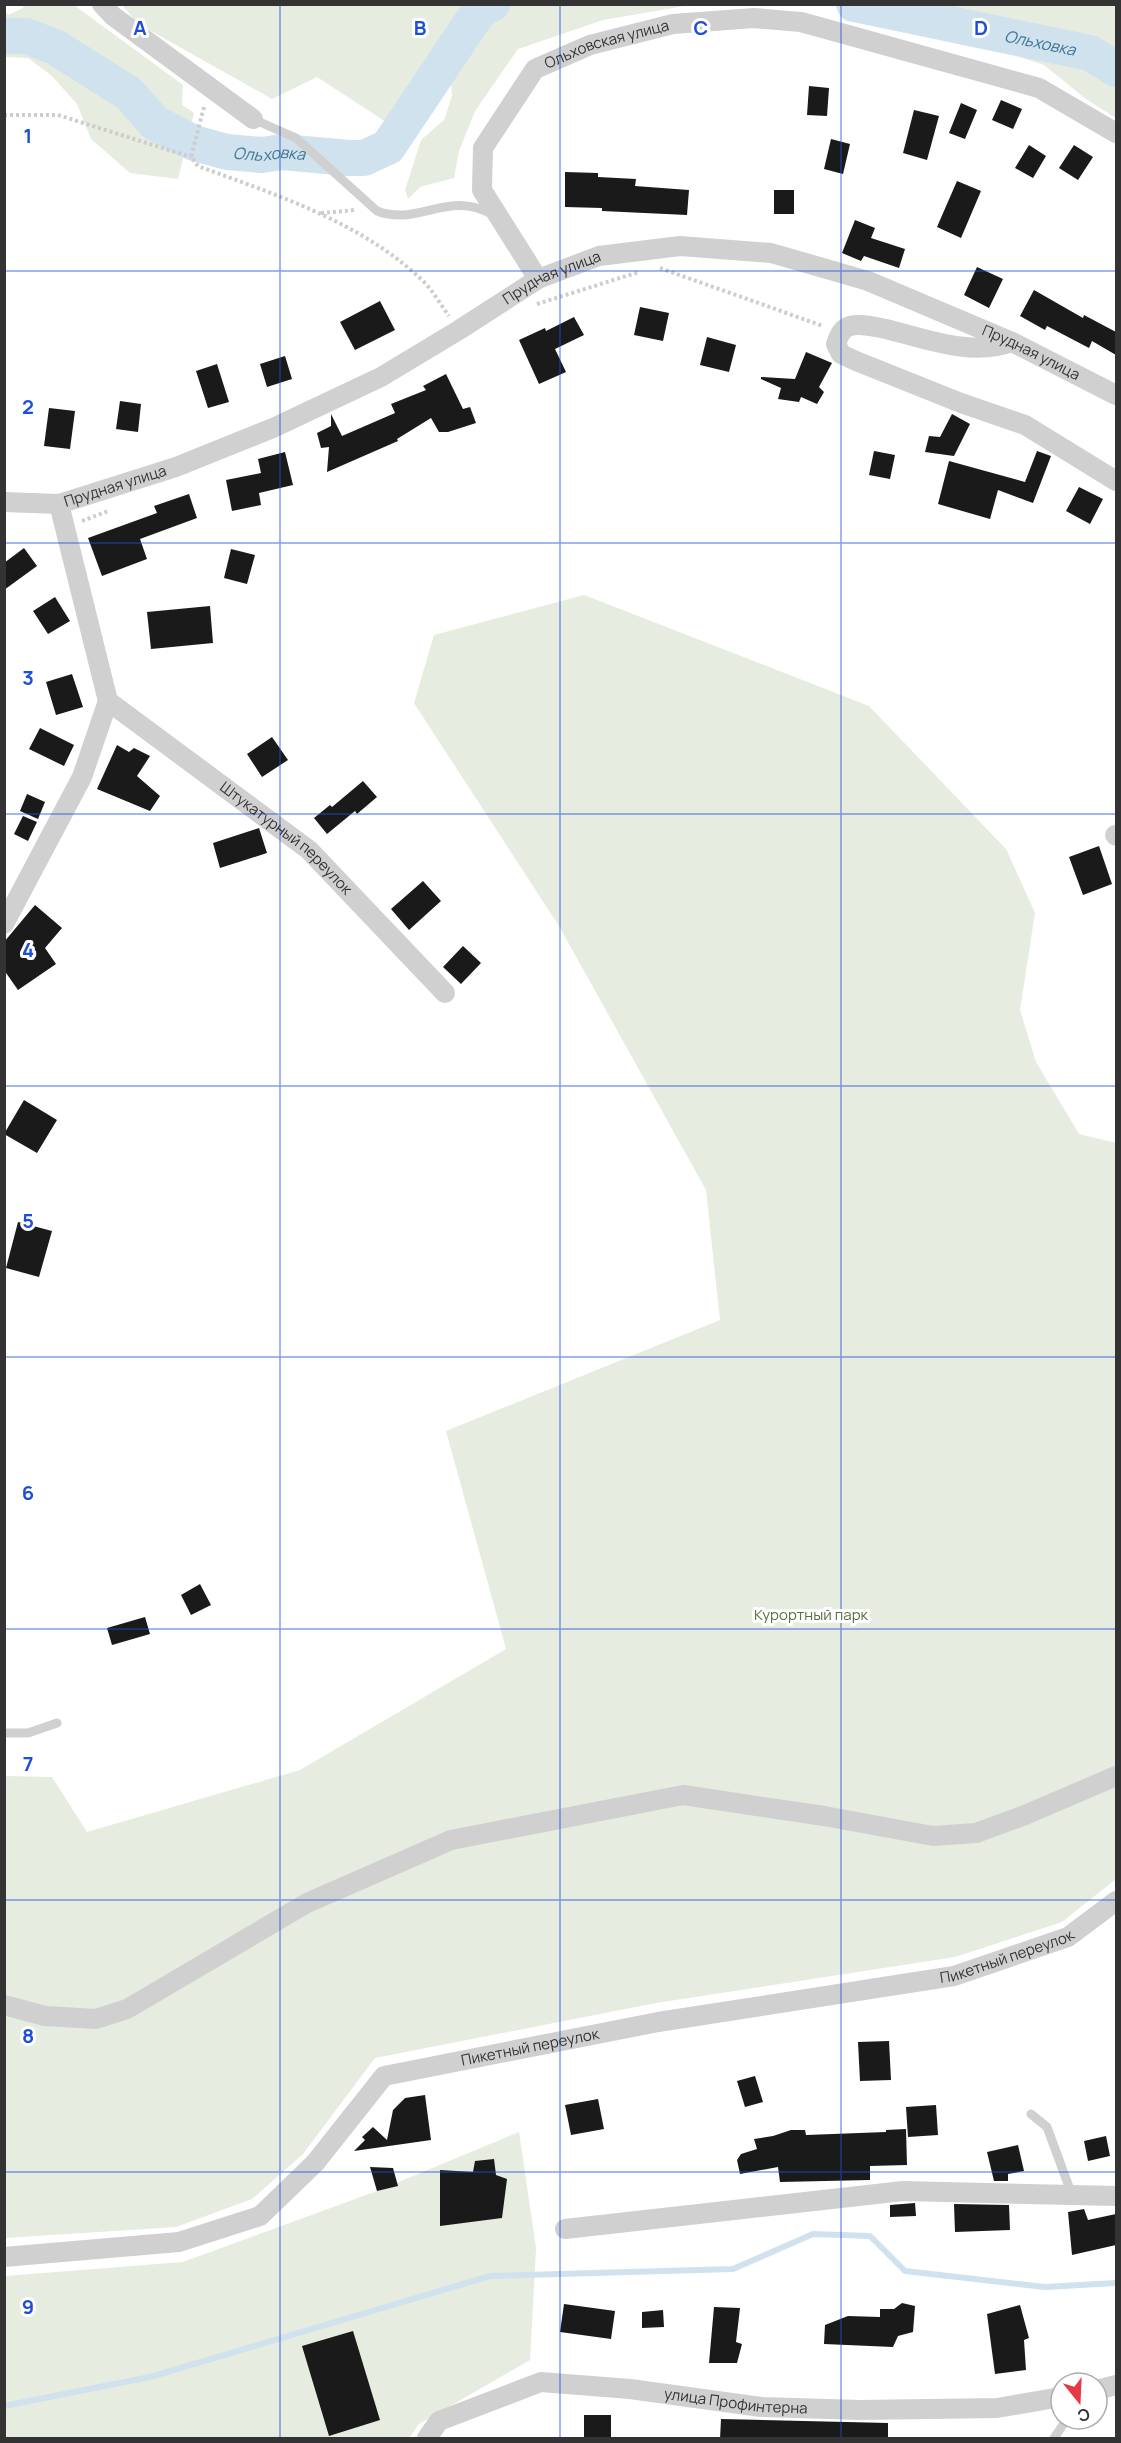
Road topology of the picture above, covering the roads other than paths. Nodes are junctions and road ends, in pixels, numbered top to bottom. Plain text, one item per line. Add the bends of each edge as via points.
1 (102, 4) edge
2 (253, 119) joint
3 (1116, 133) edge
4 (501, 219) junction
5 (538, 279) junction
6 (1012, 342) junction
7 (1116, 395) edge
8 (1116, 481) edge
9 (4, 502) edge
10 (59, 504) junction
11 (108, 701) junction
12 (4, 924) edge
13 (445, 993) dead end
14 (57, 1723) dead end
15 (4, 1733) edge
16 (1116, 1776) edge
17 (1112, 1908) edge
18 (4, 2005) edge
19 (1031, 2114) dead end
20 (1072, 2195) junction
21 (1116, 2196) edge
22 (565, 2229) dead end
23 (4, 2257) edge
24 (1049, 2399) edge
25 (427, 2439) edge

1 - 2 street
2 - 4 lane via 296,138 377,212 405,216 464,204
3 - 4 street, Ольховская улица via 1040,88 801,22 754,18 673,24 590,45 535,69 483,148 482,190
4 - 5 street, Ольховская улица
5 - 6 street, Прудная улица via 599,256 680,246 771,253 868,281
5 - 10 street, Прудная улица via 381,377 273,428 177,467
6 - 7 street, Прудная улица
6 - 8 street via 980,349 870,326 850,326 840,332 836,344 841,354 1025,425
9 - 10 street, Прудная улица
10 - 11 street
11 - 12 street via 82,777
11 - 13 street, Штукатурный переулок via 309,850
14 - 15 lane via 27,1733
16 - 18 street via 976,1833 933,1836 683,1795 451,1840 307,1903 128,2009 96,2019 45,2016
17 - 23 street, Пикетный переулок via 1068,1937 954,1976 658,2022 384,2076 315,2163 260,2216 179,2242
19 - 20 lane via 1047,2127
20 - 21 street
20 - 22 street via 903,2191
24 - 25 street, улица Профинтерна via 997,2408 849,2410 761,2407 630,2389 541,2382 439,2421

